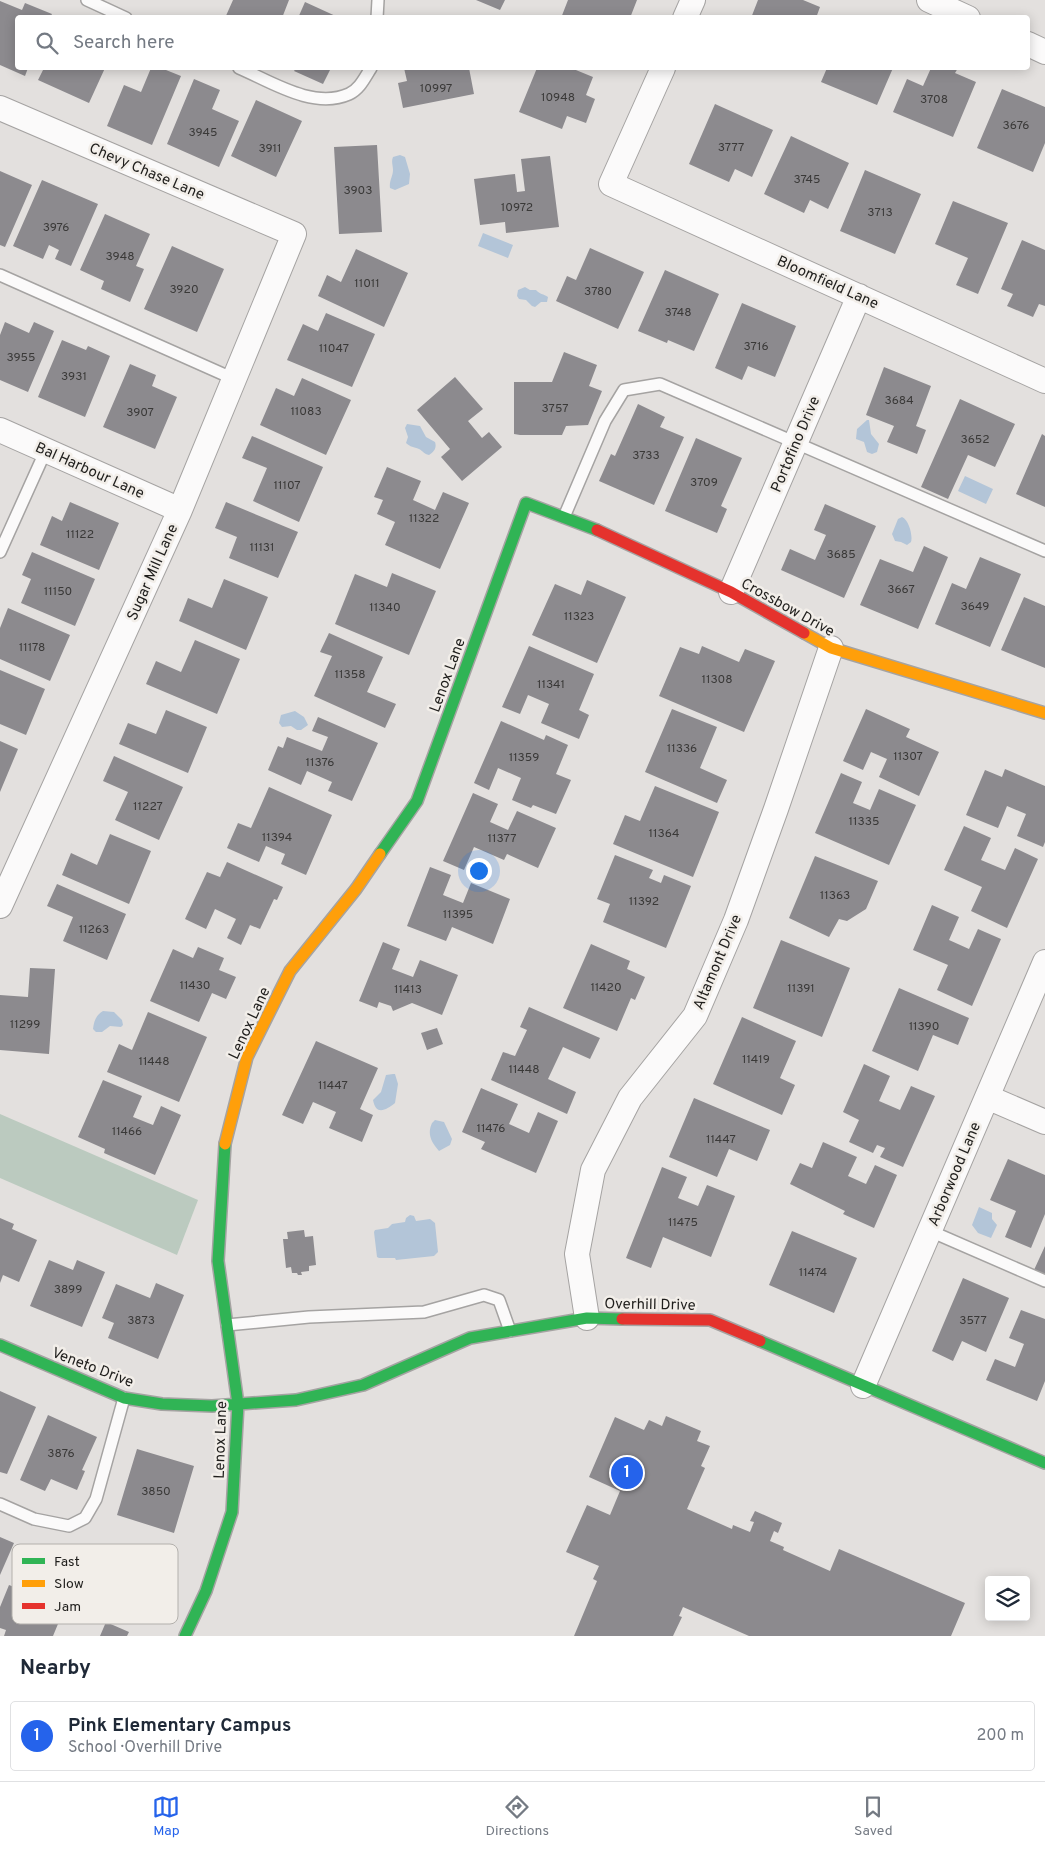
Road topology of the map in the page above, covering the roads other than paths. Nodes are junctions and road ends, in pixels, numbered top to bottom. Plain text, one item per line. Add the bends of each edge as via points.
1 (87, 0) edge
2 (378, 0) edge
3 (693, 0) edge
4 (929, 0) edge
5 (120, 15) edge
6 (377, 15) edge
7 (686, 15) edge
8 (962, 15) edge
9 (1030, 45) edge
10 (1045, 52) edge
11 (244, 70) edge
12 (370, 70) edge
13 (662, 70) edge
14 (0, 108) edge
15 (294, 234) joint
16 (0, 275) edge
17 (859, 296) junction
18 (234, 379) junction
19 (1045, 381) edge
20 (0, 430) edge
21 (796, 443) junction
22 (46, 450) junction
23 (526, 503) joint
24 (180, 510) junction
25 (564, 516) junction
26 (1045, 551) edge
27 (0, 552) edge
28 (731, 592) junction
29 (831, 648) junction
30 (1045, 713) edge
31 (0, 906) edge
32 (1045, 962) edge
33 (987, 1097) junction
34 (1045, 1122) edge
35 (930, 1231) junction
36 (1045, 1281) edge
37 (587, 1318) junction
38 (227, 1325) junction
39 (510, 1331) junction
40 (0, 1345) edge
41 (863, 1386) junction
42 (124, 1398) junction
43 (238, 1404) junction
44 (1045, 1464) edge
45 (0, 1504) edge
46 (185, 1636) edge

1 - 5 lane
2 - 6 lane
3 - 7 street
4 - 8 street
9 - 10 street
11 - 12 lane via 307,96 329,98 349,94
13 - 17 street, Bloomfield Lane via 611,184
14 - 15 street, Chevy Chase Lane
15 - 18 street, Sugar Mill Lane
16 - 18 lane
17 - 19 street, Bloomfield Lane
17 - 21 street, Portofino Drive
18 - 24 street, Sugar Mill Lane
20 - 22 street, Bal Harbour Lane
21 - 25 lane via 660,384 624,390 605,421
21 - 26 lane
21 - 28 street, Portofino Drive
22 - 24 street, Bal Harbour Lane
22 - 27 lane
23 - 25 street, Crossbow Drive
23 - 38 street, Lenox Lane via 416,801 356,889 290,971 247,1057 225,1145 218,1261
24 - 31 street, Sugar Mill Lane
25 - 28 street, Crossbow Drive
28 - 29 street, Crossbow Drive
29 - 30 street, Crossbow Drive
29 - 37 street, Altamont Drive via 739,910 695,1016 630,1098 593,1170 578,1254
32 - 33 street, Arborwood Lane
33 - 34 street
33 - 35 street, Arborwood Lane
35 - 36 lane
35 - 41 street, Arborwood Lane
37 - 39 street, Overhill Drive
37 - 41 street, Overhill Drive via 710,1320
38 - 39 lane via 309,1317 424,1312 484,1295 499,1300
38 - 43 street, Lenox Lane
39 - 43 street, Overhill Drive via 470,1338 363,1385 296,1400
40 - 42 street, Veneto Drive
41 - 44 street, Overhill Drive
42 - 43 street, Veneto Drive via 162,1404
42 - 45 lane via 96,1499 85,1518 69,1526 34,1519
43 - 46 street, Lenox Lane via 232,1512 206,1591

